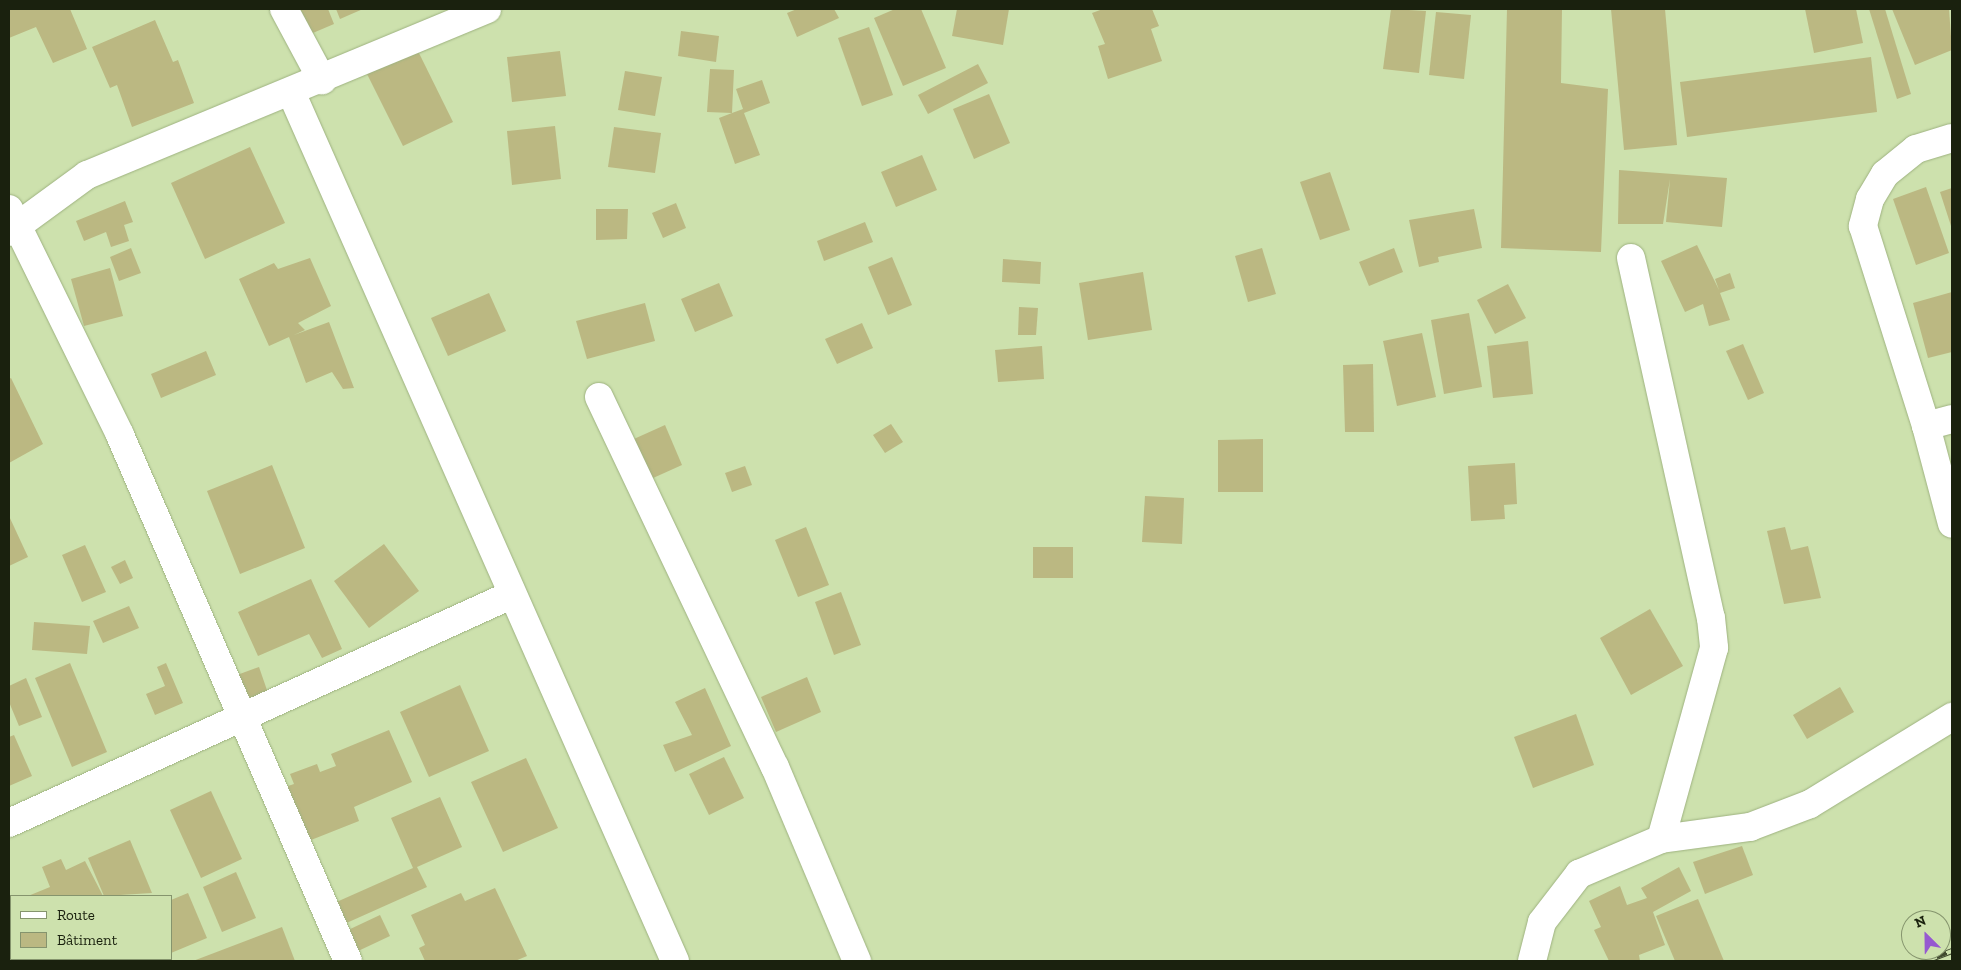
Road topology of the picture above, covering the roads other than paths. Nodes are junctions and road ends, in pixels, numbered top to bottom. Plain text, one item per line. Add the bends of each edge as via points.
1 (284, 9) edge
2 (487, 9) edge
3 (322, 80) junction
4 (291, 92) junction
5 (1952, 138) edge
6 (11, 223) edge
7 (1631, 258) dead end
8 (599, 397) dead end
9 (1952, 419) edge
10 (1926, 426) junction
11 (1952, 524) edge
12 (511, 596) junction
13 (242, 716) junction
14 (1952, 717) edge
15 (9, 823) edge
16 (1661, 839) junction
17 (348, 961) edge
18 (675, 961) edge
19 (857, 961) edge
20 (1532, 961) edge

1 - 3 street
2 - 3 street
3 - 4 street
4 - 6 street via 87,175
4 - 12 street
5 - 10 street via 1916,150 1885,174 1870,199 1863,226
6 - 13 street via 120,435
7 - 16 street via 1711,618 1714,648
8 - 19 street via 775,767
9 - 10 street
10 - 11 street
12 - 13 street
12 - 18 street
13 - 15 street
13 - 17 street
14 - 16 street via 1810,804 1750,827
16 - 20 street via 1579,874 1542,922

